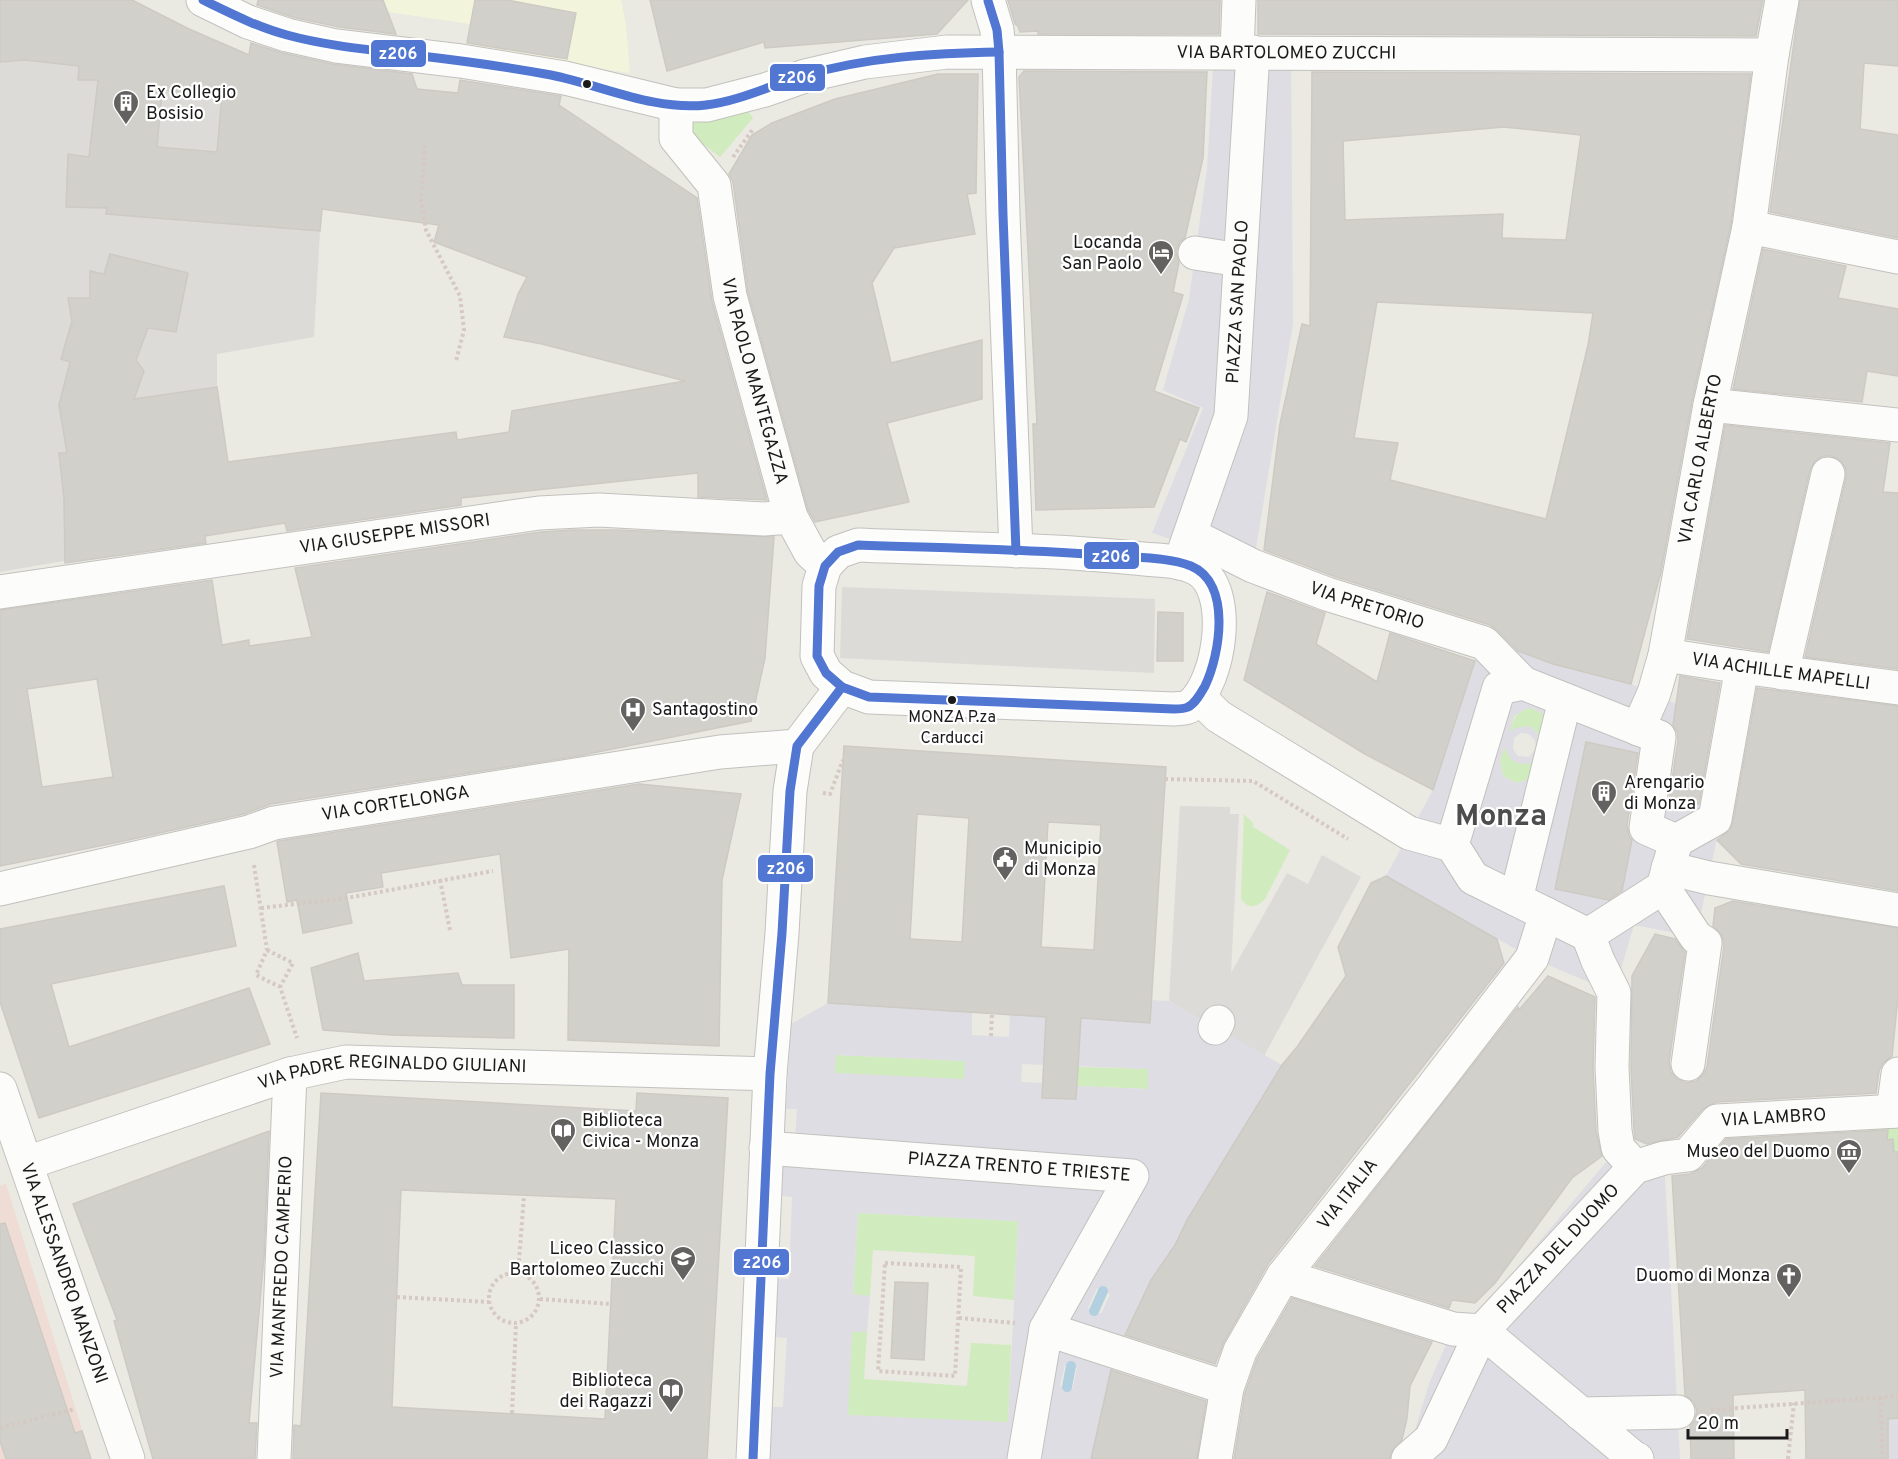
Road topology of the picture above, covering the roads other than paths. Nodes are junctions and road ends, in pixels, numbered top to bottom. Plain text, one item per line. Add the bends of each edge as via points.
1 (203, 0) edge
2 (988, 0) edge
3 (1239, 0) edge
4 (1782, 0) edge
5 (999, 52) junction
6 (1245, 52) junction
7 (1772, 56) junction
8 (676, 105) junction
9 (1749, 227) junction
10 (1195, 253) dead end
11 (1898, 257) edge
12 (1240, 260) junction
13 (1710, 405) junction
14 (1898, 425) edge
15 (1828, 474) dead end
16 (791, 517) junction
17 (1186, 548) junction
18 (1016, 551) junction
19 (825, 566) junction
20 (0, 592) edge
21 (1665, 655) junction
22 (1742, 667) junction
23 (1782, 673) junction
24 (1523, 683) junction
25 (842, 687) junction
26 (1898, 688) edge
27 (1199, 697) junction
28 (1565, 700) junction
29 (1638, 729) junction
30 (797, 746) junction
31 (1452, 845) junction
32 (1669, 866) junction
33 (0, 889) edge
34 (1516, 899) junction
35 (1898, 910) edge
36 (1546, 914) junction
37 (1588, 934) junction
38 (1688, 1064) dead end
39 (299, 1072) junction
40 (770, 1074) junction
41 (1898, 1074) edge
42 (0, 1089) edge
43 (1896, 1111) edge
44 (766, 1148) junction
45 (1639, 1157) junction
46 (27, 1163) junction
47 (1283, 1276) junction
48 (1046, 1329) junction
49 (1468, 1330) junction
50 (1227, 1388) junction
51 (1678, 1412) road end
52 (1581, 1414) junction
53 (128, 1459) edge
54 (274, 1459) edge
55 (753, 1459) edge
56 (1024, 1459) edge
57 (1215, 1459) edge
58 (1408, 1459) edge
59 (1635, 1459) edge

1 - 8 street via 248,22 336,46 565,78
2 - 5 street
3 - 6 street, PIAZZA SAN PAOLO
4 - 7 street, VIA CARLO ALBERTO
5 - 6 street, VIA BARTOLOMEO ZUCCHI
5 - 8 street, VIA BARTOLOMEO ZUCCHI via 900,56 805,76 706,105
5 - 18 street
6 - 7 street, VIA BARTOLOMEO ZUCCHI
6 - 12 street, PIAZZA SAN PAOLO
7 - 9 street, VIA CARLO ALBERTO
8 - 16 street, VIA PAOLO MANTEGAZZA via 676,138 714,185 730,296
9 - 11 street
9 - 13 street, VIA CARLO ALBERTO
10 - 12 street
12 - 17 street, PIAZZA SAN PAOLO via 1231,416
13 - 14 street
13 - 21 street, VIA CARLO ALBERTO
15 - 23 street
16 - 19 street, VIA PAOLO MANTEGAZZA via 810,552
16 - 20 street, VIA GIUSEPPE MISSORI via 599,510 539,513
17 - 18 street via 1098,555
17 - 24 street, VIA PRETORIO via 1484,643
17 - 27 street via 1209,579 1219,610 1215,657
18 - 19 street via 858,545 838,552
19 - 25 street via 819,586 817,656 826,673
21 - 22 street, VIA ACHILLE MAPELLI
21 - 29 street, VIA CARLO ALBERTO
22 - 23 street, VIA ACHILLE MAPELLI
22 - 32 street via 1716,819
23 - 26 street, VIA ACHILLE MAPELLI
24 - 28 street
24 - 31 street via 1499,688
25 - 27 street via 869,697 1174,709 1190,707
25 - 30 street
27 - 31 street via 1226,721 1409,833
28 - 29 street
28 - 34 street
29 - 32 street via 1659,737 1646,828
30 - 33 street, VIA CORTELONGA via 720,752 274,823
30 - 40 street via 790,791
31 - 34 street via 1473,878
32 - 35 street via 1708,878
32 - 37 street
32 - 38 street via 1696,937 1706,943
34 - 36 street
36 - 37 street
36 - 47 street, VIA ITALIA via 1532,958
37 - 45 street via 1614,993 1612,1067
39 - 40 street, VIA PADRE REGINALDO GIULIANI via 346,1062
39 - 46 street, VIA PADRE REGINALDO GIULIANI
39 - 54 street, VIA MANFREDO CAMPERIO
40 - 44 street
41 - 43 street
42 - 46 street, VIA ALESSANDRO MANZONI
43 - 45 street, VIA LAMBRO via 1717,1121 1688,1155
44 - 48 street, PIAZZA TRENTO E TRIESTE via 1132,1176
44 - 55 street
45 - 49 street, PIAZZA DEL DUOMO
46 - 53 street, VIA ALESSANDRO MANZONI
47 - 49 street
47 - 50 street, VIA ITALIA via 1240,1352
48 - 50 street
48 - 56 street, PIAZZA TRENTO E TRIESTE
49 - 52 street, PIAZZA DEL DUOMO
49 - 58 street, PIAZZA DEL DUOMO via 1431,1439
50 - 57 street, VIA ITALIA
51 - 52 street
52 - 59 street, PIAZZA DEL DUOMO

